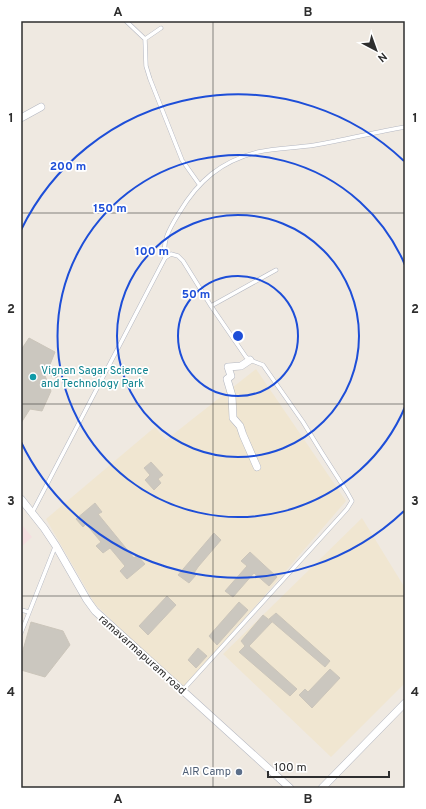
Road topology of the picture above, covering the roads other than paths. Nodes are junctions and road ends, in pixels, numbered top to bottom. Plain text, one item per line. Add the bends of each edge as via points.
1 (126, 21) edge
2 (161, 28) dead end
3 (145, 39) junction
4 (41, 107) dead end
5 (21, 118) edge
6 (405, 127) edge
7 (199, 184) junction
8 (165, 258) junction
9 (276, 270) dead end
10 (211, 306) junction
11 (250, 360) junction
12 (258, 467) dead end
13 (21, 499) edge
14 (32, 513) junction
15 (56, 546) junction
16 (21, 610) edge
17 (29, 612) junction
18 (21, 633) edge
19 (182, 691) junction
20 (405, 703) edge
21 (290, 788) edge
22 (322, 788) edge

1 - 3 lane
2 - 3 lane
3 - 7 lane via 146,66 150,79 182,160
4 - 5 street
6 - 7 lane via 315,145 257,152 230,162
7 - 8 lane via 172,225 164,243
8 - 10 lane via 171,254 184,261
8 - 14 lane
9 - 10 lane
10 - 11 lane
11 - 12 street via 241,366 228,367 231,376 227,379 232,396 233,418 240,426
11 - 19 lane via 263,365 303,422 352,501
13 - 14 street, ramavarmapuram road
14 - 15 street, ramavarmapuram road
15 - 17 lane
15 - 19 street, ramavarmapuram road via 95,611
16 - 17 lane
17 - 18 lane
19 - 21 street, ramavarmapuram road
20 - 22 street

